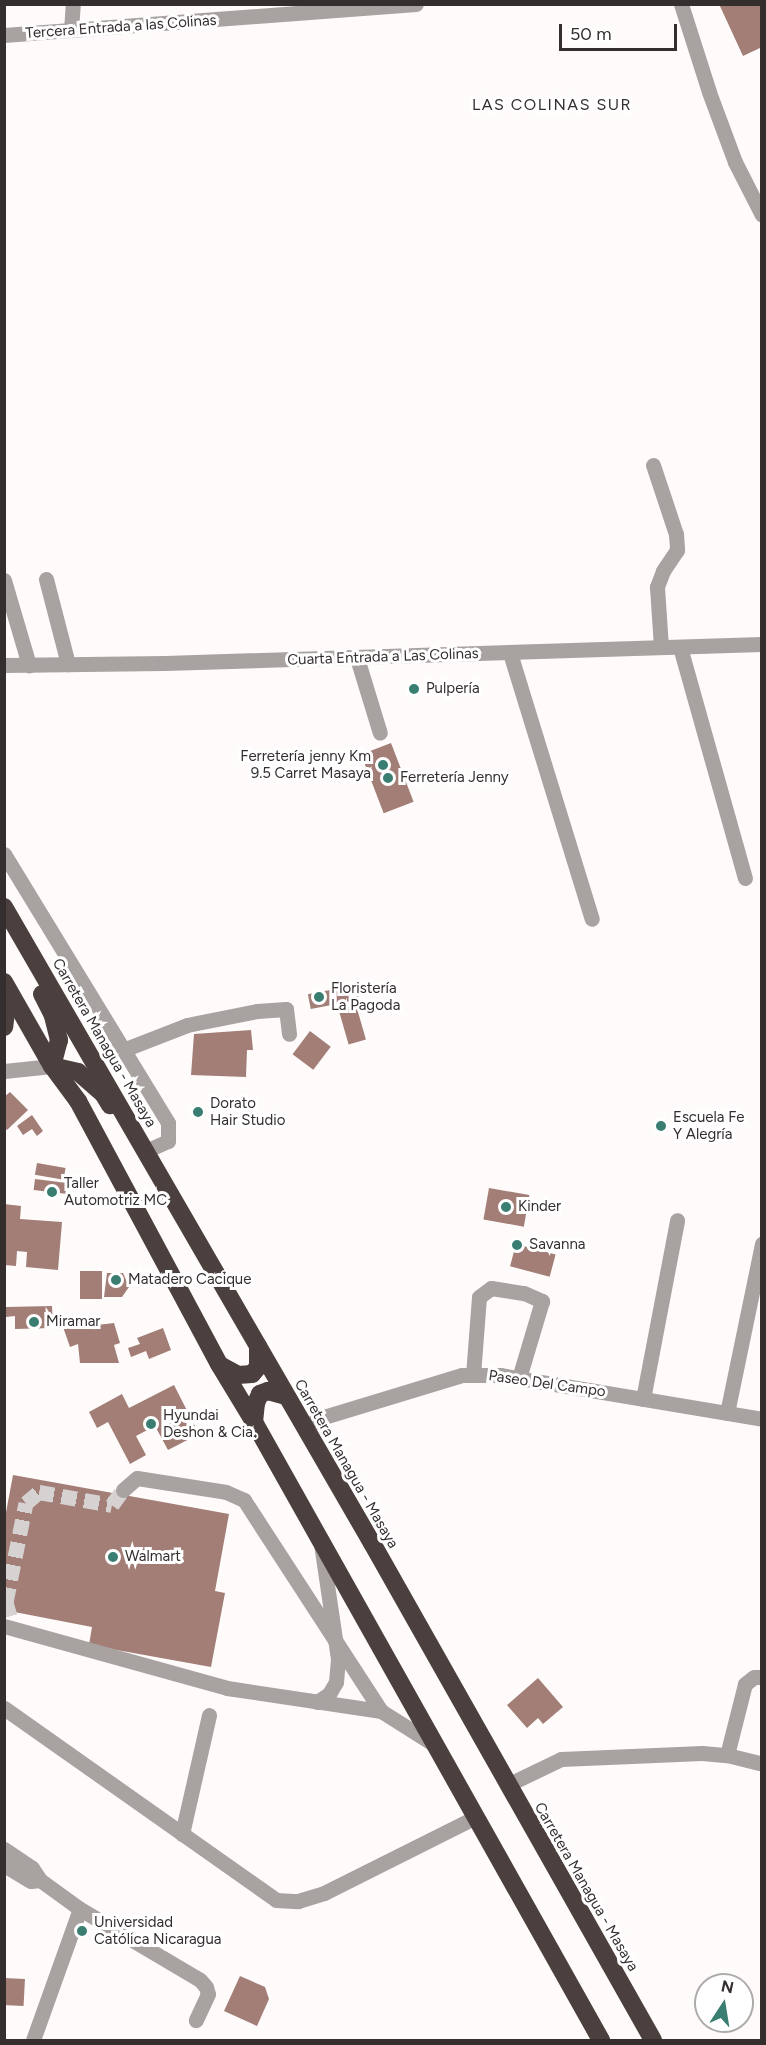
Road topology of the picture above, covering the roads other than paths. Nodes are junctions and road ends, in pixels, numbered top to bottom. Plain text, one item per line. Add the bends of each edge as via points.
1 (73, 4) edge
2 (416, 4) edge
3 (681, 4) edge
4 (71, 30) junction
5 (4, 35) edge
6 (762, 215) edge
7 (653, 465) dead end
8 (46, 579) dead end
9 (4, 580) edge
10 (8, 608) edge
11 (762, 644) edge
12 (680, 646) junction
13 (661, 647) junction
14 (510, 653) junction
15 (357, 658) junction
16 (68, 664) junction
17 (4, 665) edge
18 (28, 665) junction
19 (380, 734) dead end
20 (4, 854) edge
21 (745, 878) dead end
22 (4, 907) edge
23 (592, 919) dead end
24 (17, 929) junction
25 (4, 982) edge
26 (4, 993) edge
27 (4, 1027) edge
28 (289, 1034) dead end
29 (123, 1050) junction
30 (52, 1066) junction
31 (4, 1071) edge
32 (145, 1150) junction
33 (677, 1220) dead end
34 (762, 1244) edge
35 (258, 1346) junction
36 (219, 1364) junction
37 (473, 1375) junction
38 (519, 1378) junction
39 (285, 1396) junction
40 (643, 1399) junction
41 (727, 1413) junction
42 (762, 1419) edge
43 (254, 1422) junction
44 (304, 1427) junction
45 (123, 1491) tunnel mouth
46 (321, 1540) junction
47 (7, 1621) edge
48 (333, 1638) junction
49 (762, 1677) edge
50 (317, 1702) junction
51 (4, 1707) edge
52 (381, 1711) junction
53 (208, 1715) dead end
54 (435, 1745) junction
55 (727, 1755) junction
56 (762, 1764) edge
57 (507, 1785) junction
58 (476, 1817) junction
59 (182, 1834) junction
60 (4, 1849) edge
61 (4, 1865) edge
62 (40, 1880) junction
63 (81, 1909) junction
64 (196, 2020) dead end
65 (33, 2040) edge
66 (601, 2040) edge
67 (653, 2040) edge

1 - 4 street
2 - 4 street, Tercera Entrada a las Colinas
3 - 6 street via 735,162
4 - 5 street, Tercera Entrada a las Colinas
7 - 13 street via 676,534 677,550 657,587
8 - 16 street
9 - 10 street
10 - 18 street
11 - 12 street, Cuarta Entrada a Las Colinas
12 - 13 street, Cuarta Entrada a Las Colinas
12 - 21 street
13 - 14 street, Cuarta Entrada a Las Colinas
14 - 15 street, Cuarta Entrada a Las Colinas
14 - 23 street
15 - 16 street, Cuarta Entrada a Las Colinas
15 - 19 street
16 - 18 street, Cuarta Entrada a Las Colinas
17 - 18 street, Cuarta Entrada a Las Colinas
20 - 29 street
22 - 24 highway, Carretera Managua - Masaya
24 - 30 highway via 53,1016 59,1040
24 - 32 highway, Carretera Managua - Masaya
25 - 30 highway
26 - 27 highway
28 - 29 street via 286,1009 257,1011 187,1025
29 - 32 street via 168,1124 168,1141
30 - 31 street
30 - 32 highway via 78,1072 104,1095 130,1138
30 - 36 highway via 78,1101
32 - 35 highway, Carretera Managua - Masaya
33 - 40 street
34 - 41 street
35 - 36 highway via 258,1367 249,1376 238,1375
35 - 39 highway, Carretera Managua - Masaya
36 - 43 highway
37 - 38 street, Paseo Del Campo
37 - 38 street via 479,1298 491,1288 524,1293 542,1301
37 - 44 street, Paseo Del Campo via 327,1416
38 - 40 street, Paseo Del Campo
39 - 43 highway via 268,1391 260,1394
39 - 44 highway, Carretera Managua - Masaya
40 - 41 street, Paseo Del Campo
41 - 42 street, Paseo Del Campo
43 - 46 highway
44 - 57 highway, Carretera Managua - Masaya
45 - 48 street via 138,1478 226,1492 244,1500
46 - 48 street
46 - 54 highway
47 - 50 street via 24,1631 227,1688
48 - 50 street via 338,1659 336,1682 329,1694
48 - 52 street
49 - 55 street via 754,1677 745,1684
50 - 52 street
51 - 59 street
52 - 54 street
53 - 59 street
54 - 58 highway
55 - 56 street
55 - 57 street via 561,1759
57 - 67 highway, Carretera Managua - Masaya
58 - 59 street via 324,1893 298,1901 276,1900
58 - 66 highway
60 - 62 street via 32,1868
61 - 62 street via 31,1881
62 - 63 street
63 - 64 street via 200,1980 208,1994
63 - 65 street

